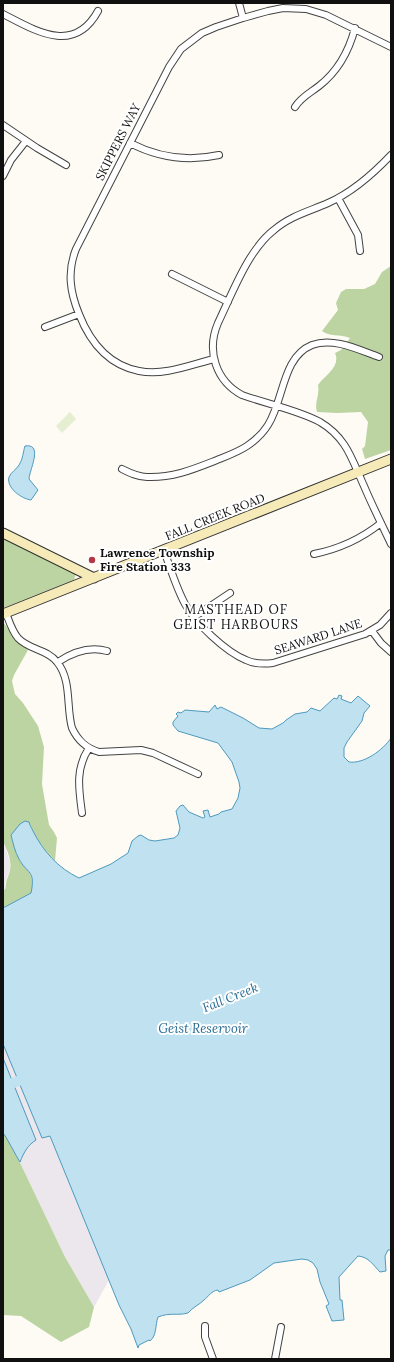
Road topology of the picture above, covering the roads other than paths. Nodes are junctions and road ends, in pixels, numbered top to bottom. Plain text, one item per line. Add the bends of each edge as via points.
1 (239, 3) edge
2 (98, 11) dead end
3 (3, 14) edge
4 (243, 18) junction
5 (355, 28) junction
6 (391, 47) edge
7 (295, 106) dead end
8 (3, 125) edge
9 (26, 141) junction
10 (130, 143) junction
11 (219, 155) dead end
12 (391, 155) edge
13 (66, 165) dead end
14 (3, 176) edge
15 (338, 198) junction
16 (360, 251) dead end
17 (172, 274) dead end
18 (228, 302) junction
19 (79, 314) junction
20 (45, 327) dead end
21 (379, 357) dead end
22 (214, 359) junction
23 (277, 406) junction
24 (391, 459) edge
25 (122, 469) dead end
26 (358, 472) junction
27 (381, 523) junction
28 (3, 533) edge
29 (391, 544) edge
30 (164, 550) junction
31 (314, 554) dead end
32 (94, 578) junction
33 (230, 593) dead end
34 (391, 613) edge
35 (5, 614) edge
36 (194, 617) junction
37 (372, 631) junction
38 (107, 652) dead end
39 (391, 652) edge
40 (58, 662) junction
41 (89, 748) junction
42 (198, 774) dead end
43 (82, 813) dead end
44 (205, 1326) dead end
45 (281, 1327) dead end
46 (213, 1359) edge
47 (275, 1359) edge

1 - 4 street
2 - 3 street via 79,31 57,36 47,35
4 - 5 street, SKIPPERS WAY via 278,9 301,8 326,14
4 - 10 street, SKIPPERS WAY via 206,31 181,50 169,67
5 - 6 street, SKIPPERS WAY
5 - 7 street via 337,68
8 - 9 street
9 - 13 street
9 - 14 street
10 - 11 street via 155,154 177,159
10 - 19 street, SKIPPERS WAY via 73,256 70,286
12 - 15 street via 369,176
15 - 16 street via 358,235
15 - 18 street via 288,220 266,236 251,257
17 - 18 street
18 - 22 street via 214,333
19 - 20 street
19 - 22 street, SKIPPERS WAY via 94,342 106,355 123,366 160,372
21 - 23 street via 338,343 317,343 308,347 299,353 292,363
22 - 23 street via 218,372 232,388 242,395
23 - 25 street via 271,421 260,435 247,447 233,454 170,476 134,475
23 - 26 street via 311,418 331,430 349,452
24 - 26 main road, FALL CREEK ROAD
26 - 27 street
26 - 30 main road, FALL CREEK ROAD
27 - 29 street
27 - 31 street via 344,546
28 - 32 main road
30 - 32 main road, FALL CREEK ROAD
30 - 36 street, SEAWARD LANE via 182,598
32 - 35 main road, FALL CREEK ROAD
33 - 36 street
34 - 37 street
35 - 40 street via 20,641 50,655
36 - 37 street, SEAWARD LANE via 204,630 238,656 245,660 268,664
37 - 39 street via 381,644
38 - 40 street via 95,649 75,652
40 - 41 street via 65,676 72,728 80,742
41 - 42 street via 106,753 141,750
41 - 43 street via 82,759 78,774
44 - 46 street via 205,1337
45 - 47 street

